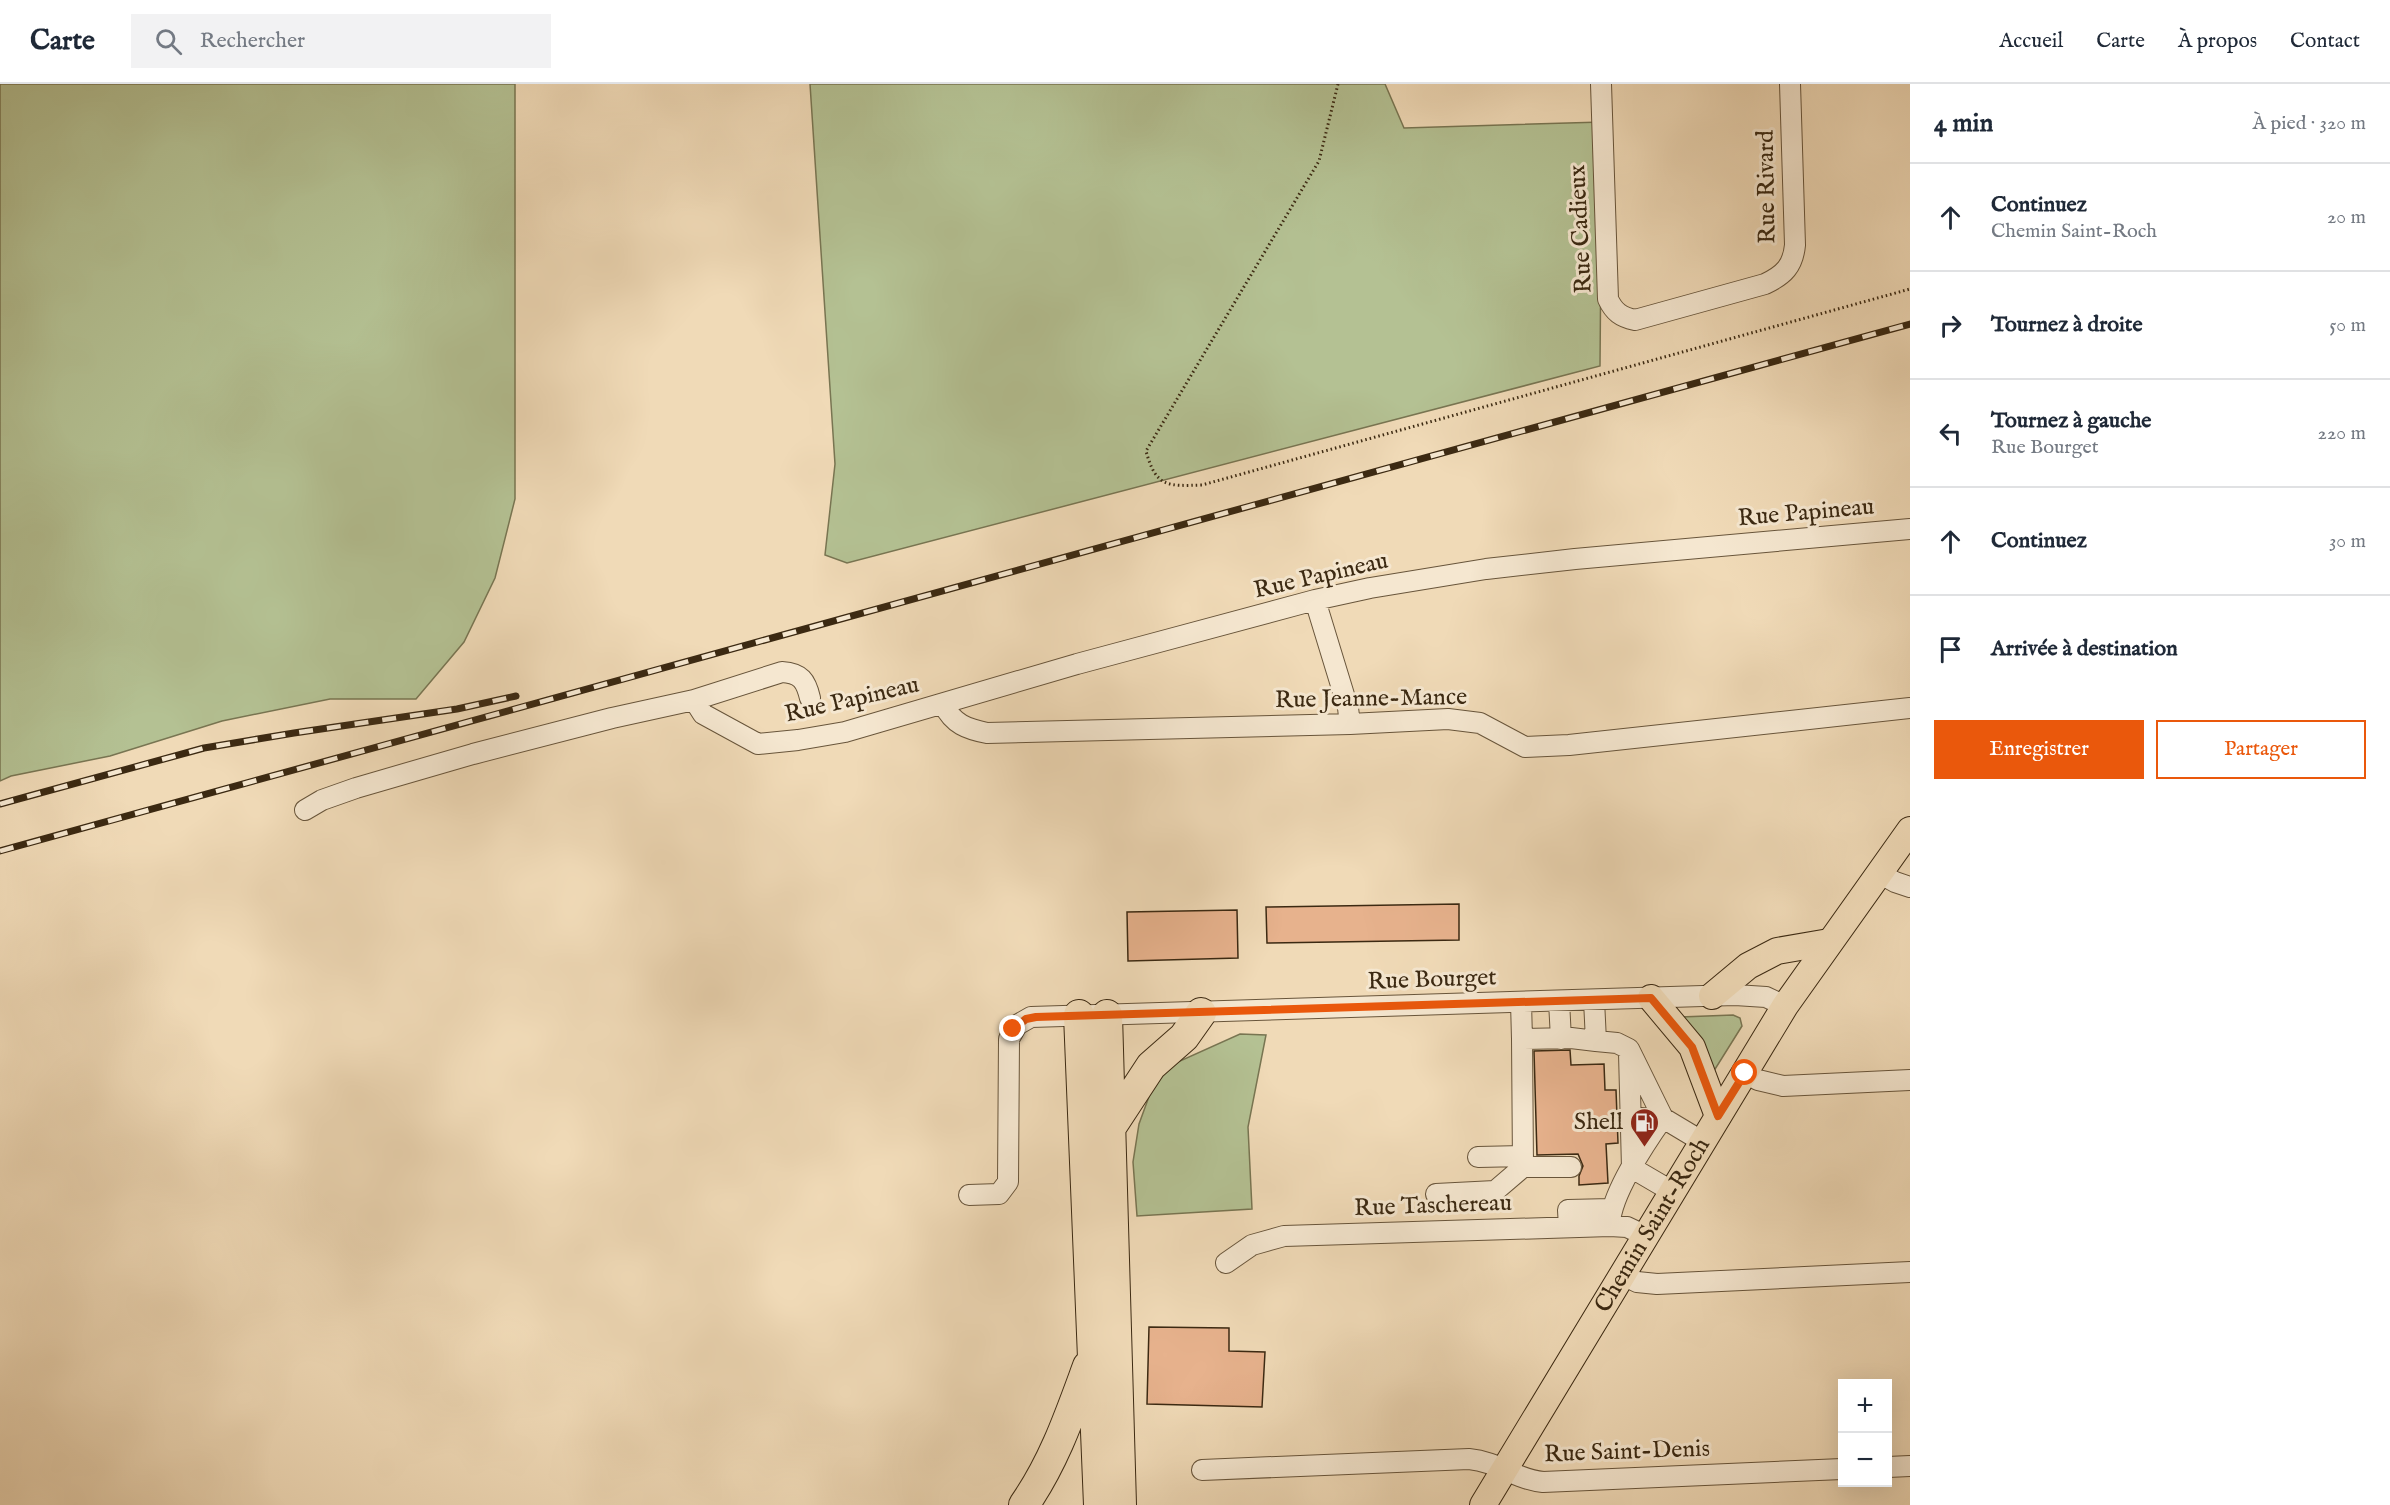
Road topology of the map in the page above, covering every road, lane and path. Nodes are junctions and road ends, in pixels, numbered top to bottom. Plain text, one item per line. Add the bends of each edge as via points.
1 (1338, 84) edge
2 (1601, 84) edge
3 (1790, 84) edge
4 (1910, 289) edge
5 (1705, 300) joint
6 (1910, 529) edge
7 (1315, 600) junction
8 (810, 698) dead end
9 (694, 700) junction
10 (944, 705) junction
11 (1910, 708) edge
12 (1350, 724) junction
13 (304, 810) dead end
14 (1910, 830) edge
15 (1879, 873) junction
16 (1910, 887) edge
17 (1829, 942) junction
18 (1712, 996) junction
19 (1651, 998) junction
20 (1594, 1000) junction
21 (1559, 1001) junction
22 (1521, 1002) junction
23 (1785, 1006) junction
24 (1201, 1013) junction
25 (1093, 1015) junction
26 (1561, 1039) junction
27 (1522, 1040) junction
28 (1596, 1041) junction
29 (1629, 1049) junction
30 (1745, 1073) junction
31 (1910, 1080) edge
32 (1718, 1116) junction
33 (1630, 1118) junction
34 (1663, 1118) junction
35 (1111, 1127) junction
36 (1703, 1142) junction
37 (1478, 1157) dead end
38 (1523, 1162) junction
39 (1571, 1167) dead end
40 (1632, 1168) junction
41 (1673, 1192) junction
42 (1436, 1194) dead end
43 (969, 1195) dead end
44 (1611, 1217) junction
45 (1646, 1236) junction
46 (1226, 1263) dead end
47 (1910, 1272) edge
48 (1623, 1275) junction
49 (1092, 1355) junction
50 (1910, 1466) edge
51 (1892, 1467) edge
52 (1838, 1468) edge
53 (1505, 1469) junction
54 (1202, 1470) dead end
55 (1024, 1505) edge
56 (1099, 1505) edge
57 (1121, 1505) edge
58 (1483, 1505) edge

1 - 4 path via 1319,161 1146,451 1152,471 1170,486 1202,484
2 - 5 street, Rue Cadieux via 1607,288 1613,310 1635,320
3 - 5 street, Rue Rivard via 1794,259 1779,278
6 - 7 street, Rue Papineau via 1531,564
7 - 10 street, Rue Papineau via 1077,664
7 - 12 street
8 - 9 street via 801,677 782,672
9 - 10 street, Rue Papineau via 703,714 758,744 837,734
9 - 13 street via 473,754 356,788
10 - 12 street, Rue Jeanne-Mance via 961,726 987,732
11 - 12 street, Rue Jeanne-Mance via 1542,747 1525,747 1488,726 1467,720
14 - 15 main road, Chemin Saint-Roch
15 - 16 street
15 - 17 main road, Chemin Saint-Roch
17 - 18 main road via 1777,951 1748,966
17 - 23 main road, Chemin Saint-Roch
18 - 19 street, Rue Bourget
18 - 23 street, Rue Bourget via 1760,995
19 - 20 street, Rue Bourget
19 - 32 main road via 1692,1047
20 - 21 street, Rue Bourget
20 - 28 street
21 - 22 street, Rue Bourget
21 - 26 street
22 - 24 street, Rue Bourget
22 - 27 street
23 - 30 main road, Chemin Saint-Roch
24 - 25 street, Rue Bourget
24 - 35 highway via 1184,1036 1151,1066
25 - 35 highway
25 - 43 street, Rue Bourget via 1031,1017 1013,1029 1009,1047 1008,1182 999,1194
25 - 49 highway
26 - 27 street
26 - 28 street
27 - 38 street
28 - 29 street via 1617,1043
29 - 33 street
29 - 34 street
30 - 31 street via 1783,1086
30 - 32 main road, Chemin Saint-Roch
32 - 36 main road, Chemin Saint-Roch
33 - 34 street
33 - 40 street
34 - 36 street
34 - 40 street
35 - 57 highway
36 - 41 main road, Chemin Saint-Roch
37 - 38 street
38 - 39 street
38 - 42 street via 1495,1191
40 - 41 street
40 - 44 street
41 - 45 main road, Chemin Saint-Roch
44 - 45 street, Rue Taschereau
44 - 46 street, Rue Taschereau via 1569,1227 1284,1236 1252,1245
45 - 48 main road, Chemin Saint-Roch
47 - 48 street via 1657,1284 1637,1282
48 - 53 main road, Chemin Saint-Roch
49 - 55 highway via 1065,1431
49 - 56 highway
50 - 51 street
52 - 53 street, Rue Saint-Denis via 1544,1482 1525,1479
53 - 54 street, Rue Saint-Denis via 1469,1460
53 - 58 main road, Chemin Saint-Roch

